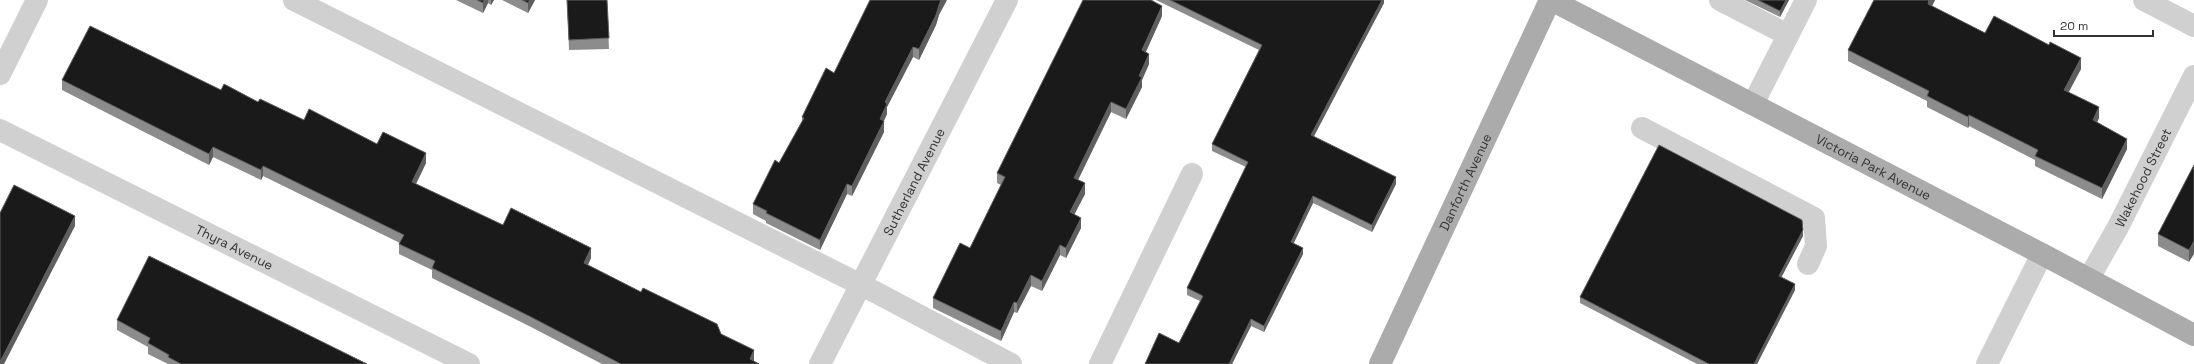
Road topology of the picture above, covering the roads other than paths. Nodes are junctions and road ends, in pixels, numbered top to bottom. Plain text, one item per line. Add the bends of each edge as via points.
1 (37, 0) edge
2 (294, 0) edge
3 (1007, 0) edge
4 (1551, 0) edge
5 (1720, 0) edge
6 (1806, 0) edge
7 (2144, 0) edge
8 (2194, 26) edge
9 (1788, 35) junction
10 (0, 74) edge
11 (2194, 76) edge
12 (1753, 104) junction
13 (1642, 128) dead end
14 (0, 130) edge
15 (1192, 174) dead end
16 (2042, 254) junction
17 (1808, 264) dead end
18 (2089, 278) junction
19 (862, 285) junction
20 (2194, 335) edge
21 (469, 364) edge
22 (820, 364) edge
23 (1011, 364) edge
24 (1100, 364) edge
25 (1380, 364) edge
26 (1987, 364) edge

1 - 10 street
2 - 19 street
3 - 19 street, Sutherland Avenue
4 - 12 main road, Victoria Park Avenue
4 - 25 main road, Danforth Avenue
5 - 9 street
6 - 9 street
7 - 8 street
9 - 12 street
11 - 18 street, Wakehood Street via 2118,227
12 - 16 main road, Victoria Park Avenue
13 - 17 street via 1814,218 1816,246
14 - 21 street, Thyra Avenue
15 - 24 street
16 - 18 main road, Victoria Park Avenue
16 - 26 street
18 - 20 main road, Victoria Park Avenue
19 - 22 street, Sutherland Avenue
19 - 23 street

